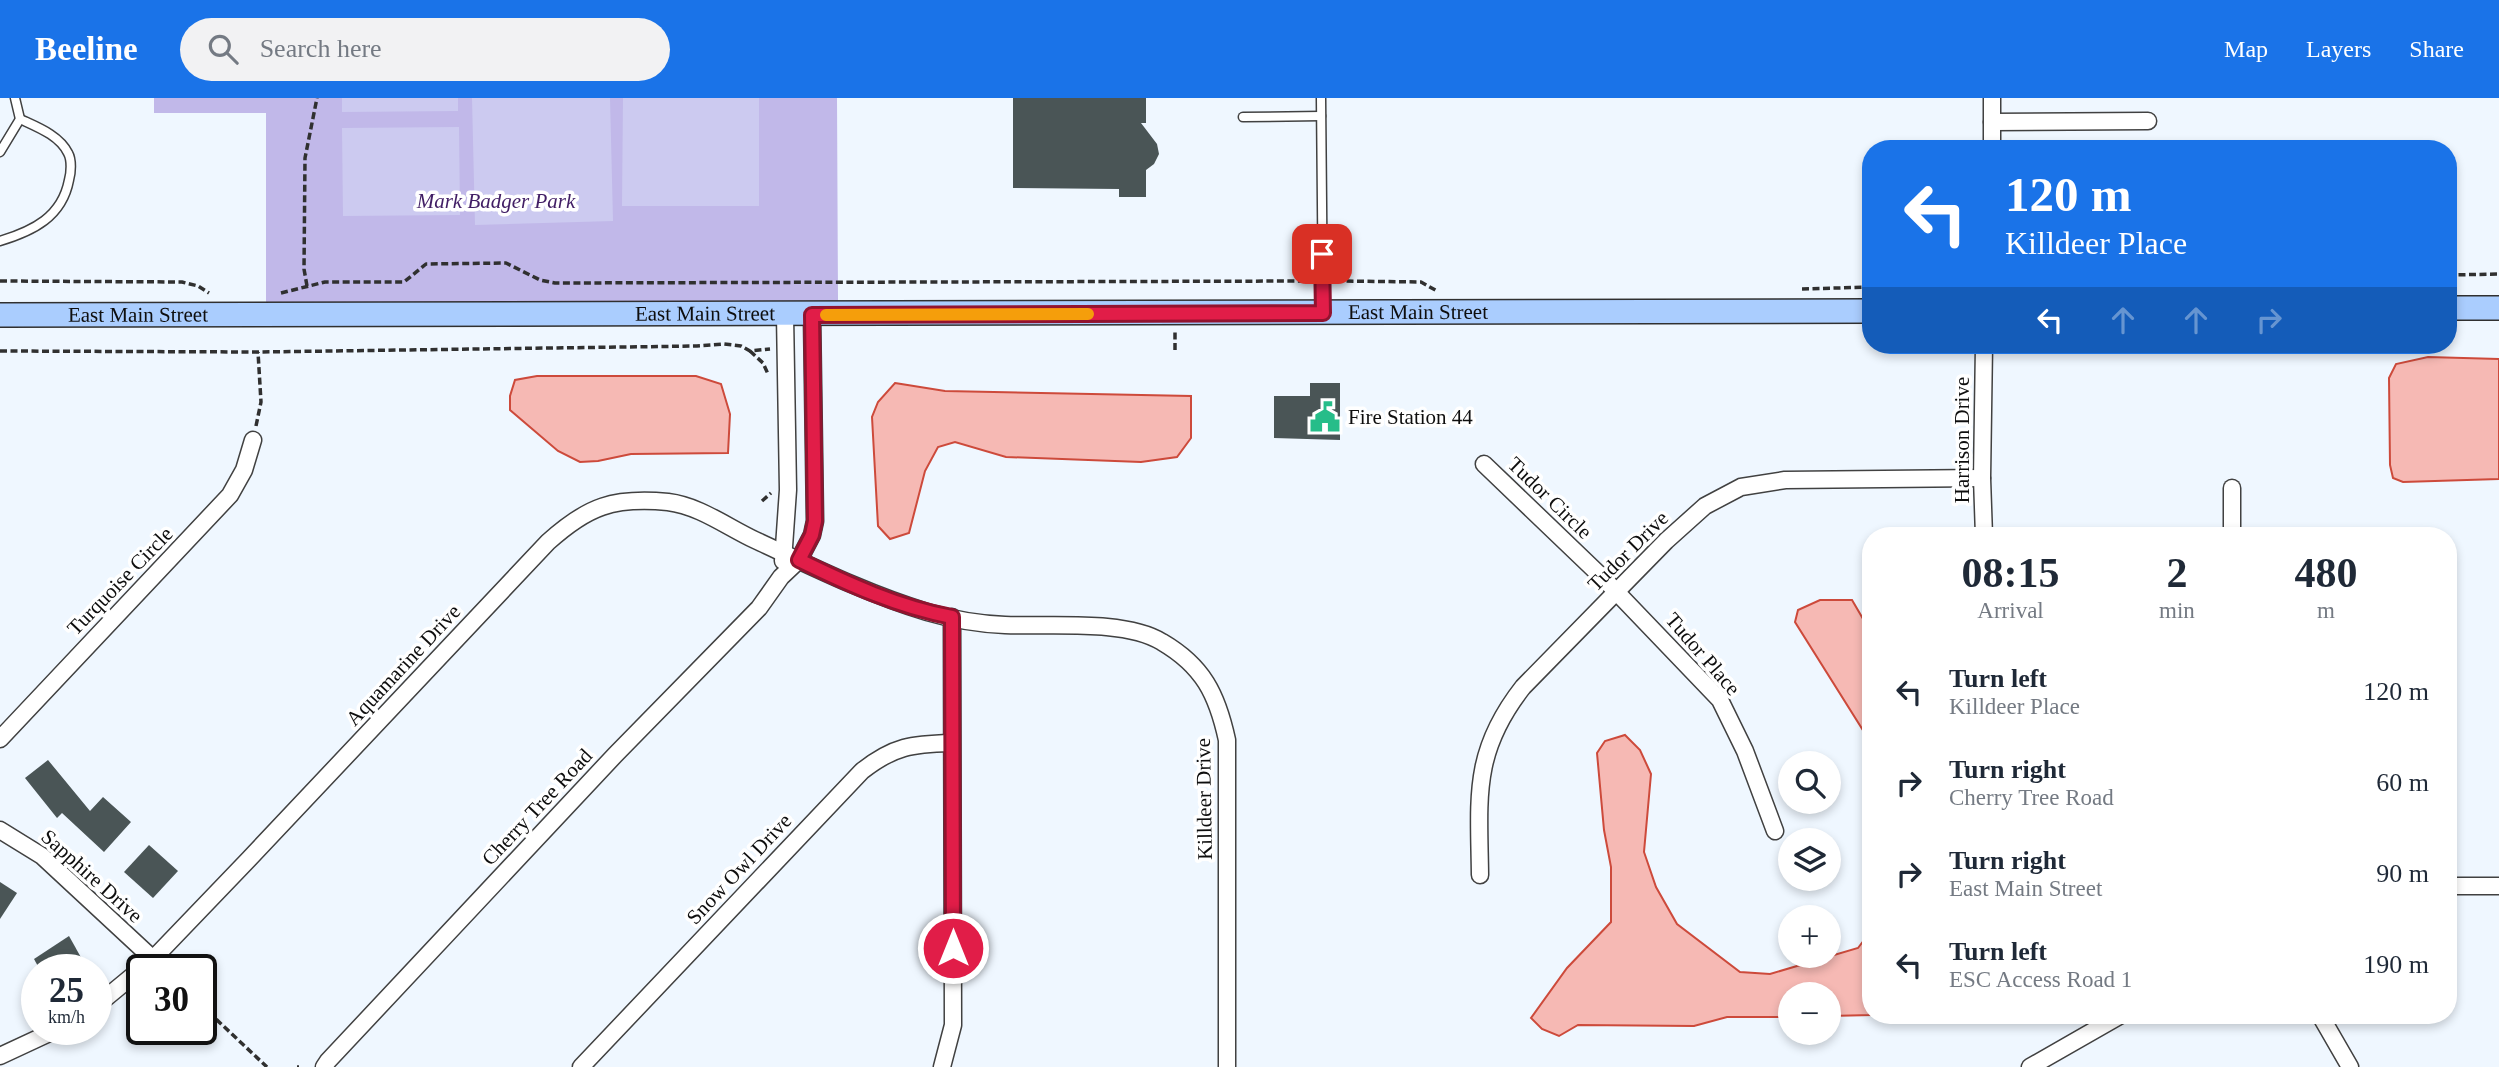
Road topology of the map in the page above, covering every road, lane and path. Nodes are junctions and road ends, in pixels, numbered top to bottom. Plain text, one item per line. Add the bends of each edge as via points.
1 (15, 98) edge
2 (317, 98) edge
3 (1321, 98) edge
4 (1992, 98) edge
5 (1321, 116) junction
6 (1243, 117) dead end
7 (20, 119) junction
8 (2148, 121) dead end
9 (1992, 122) junction
10 (1992, 140) edge
11 (0, 152) edge
12 (0, 241) edge
13 (2499, 274) edge
14 (2457, 275) edge
15 (0, 281) edge
16 (1290, 281) dead end
17 (1344, 281) dead end
18 (307, 286) junction
19 (275, 293) dead end
20 (1446, 293) dead end
21 (218, 299) dead end
22 (2457, 308) edge
23 (2499, 308) edge
24 (1862, 312) edge
25 (1323, 313) junction
26 (0, 315) edge
27 (785, 315) junction
28 (812, 315) junction
29 (1175, 334) dead end
30 (786, 349) junction
31 (1175, 350) dead end
32 (0, 351) edge
33 (258, 352) junction
34 (1984, 354) edge
35 (253, 440) joint
36 (1484, 464) dead end
37 (1982, 478) junction
38 (2232, 488) dead end
39 (1984, 527) edge
40 (2232, 527) edge
41 (793, 557) junction
42 (1617, 592) junction
43 (952, 617) junction
44 (0, 739) edge
45 (951, 743) junction
46 (0, 830) edge
47 (1775, 831) dead end
48 (1480, 875) dead end
49 (2457, 886) edge
50 (2499, 886) edge
51 (149, 954) edge
52 (157, 954) edge
53 (126, 981) edge
54 (112, 993) edge
55 (217, 1020) edge
56 (2105, 1024) edge
57 (2325, 1024) edge
58 (24, 1045) edge
59 (0, 1056) edge
60 (267, 1067) edge
61 (324, 1067) edge
62 (581, 1067) edge
63 (942, 1067) edge
64 (1227, 1067) edge
65 (2030, 1067) edge
66 (2350, 1067) edge

1 - 7 lane
2 - 18 path via 305,158
3 - 5 lane
4 - 9 street
5 - 6 lane
5 - 25 lane
7 - 11 lane
7 - 12 lane via 54,136 69,154 71,174 67,192 46,221 25,234
8 - 9 street
9 - 10 street
13 - 14 path
15 - 21 path via 181,282
16 - 18 path via 555,284 506,263 426,264 404,282 335,281
17 - 20 path via 1421,282
18 - 19 path
22 - 23 main road
24 - 25 main road, East Main Street
25 - 28 main road, East Main Street
26 - 27 main road, East Main Street
27 - 28 main road, East Main Street
27 - 30 street
28 - 41 street, Cherry Tree Road via 815,521 812,535
29 - 31 path
30 - 33 path via 750,351 724,344
30 - 41 street
32 - 33 path
33 - 35 path via 261,402
34 - 37 street, Harrison Drive
35 - 44 street, Turquoise Circle via 230,495
36 - 42 street, Tudor Circle
37 - 39 street, Harrison Drive
37 - 42 street, Tudor Drive via 1785,480 1741,487 1704,506
38 - 40 street
41 - 43 street, Aquamarine Drive via 868,592
41 - 52 street, Aquamarine Drive via 699,510 671,502 616,502 573,519
41 - 61 street, Cherry Tree Road via 759,608
42 - 47 street, Tudor Place via 1720,700
42 - 48 street, Tudor Drive via 1523,687 1497,724 1479,797
43 - 45 street
43 - 64 street, Killdeer Drive via 1002,625 1131,630 1160,640 1182,655 1214,693 1227,740
45 - 62 street, Snow Owl Drive via 915,744 877,759 862,771
45 - 63 street via 953,1025
46 - 51 street, Sapphire Drive via 42,856
49 - 50 street
53 - 54 street, Aquamarine Drive
55 - 60 path
56 - 65 street
57 - 66 street
58 - 59 street

